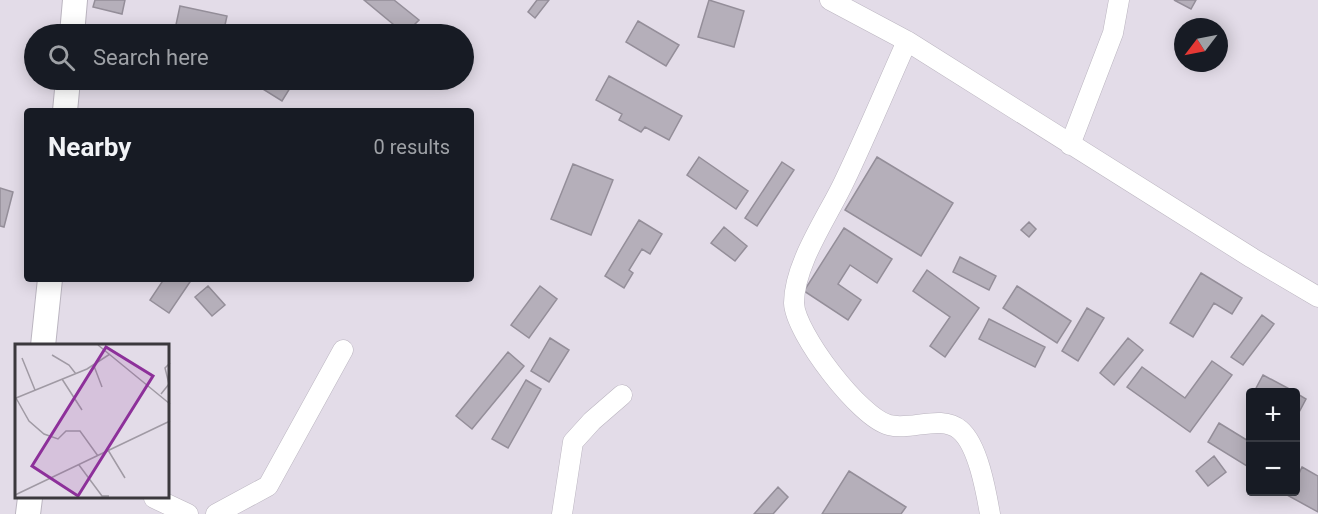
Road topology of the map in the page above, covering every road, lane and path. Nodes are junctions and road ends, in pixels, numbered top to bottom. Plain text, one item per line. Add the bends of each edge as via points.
1 (75, 0) edge
2 (830, 0) edge
3 (1119, 0) edge
4 (73, 24) edge
5 (907, 41) junction
6 (67, 90) edge
7 (65, 108) edge
8 (1070, 145) junction
9 (50, 282) edge
10 (1318, 297) edge
11 (44, 344) edge
12 (343, 350) dead end
13 (622, 395) dead end
14 (30, 499) edge
15 (156, 499) edge
16 (28, 514) edge
17 (188, 514) edge
18 (216, 514) edge
19 (562, 514) edge
20 (990, 514) edge

1 - 4 street
2 - 5 street
3 - 8 street via 1113,33
5 - 8 street
5 - 20 street via 844,184 813,240 798,279 794,304 804,331 830,373 868,413 887,425 945,423 959,429 970,443
6 - 7 street
8 - 10 street
9 - 11 street
12 - 18 street via 268,486
13 - 19 street via 573,442
14 - 16 street
15 - 17 street

